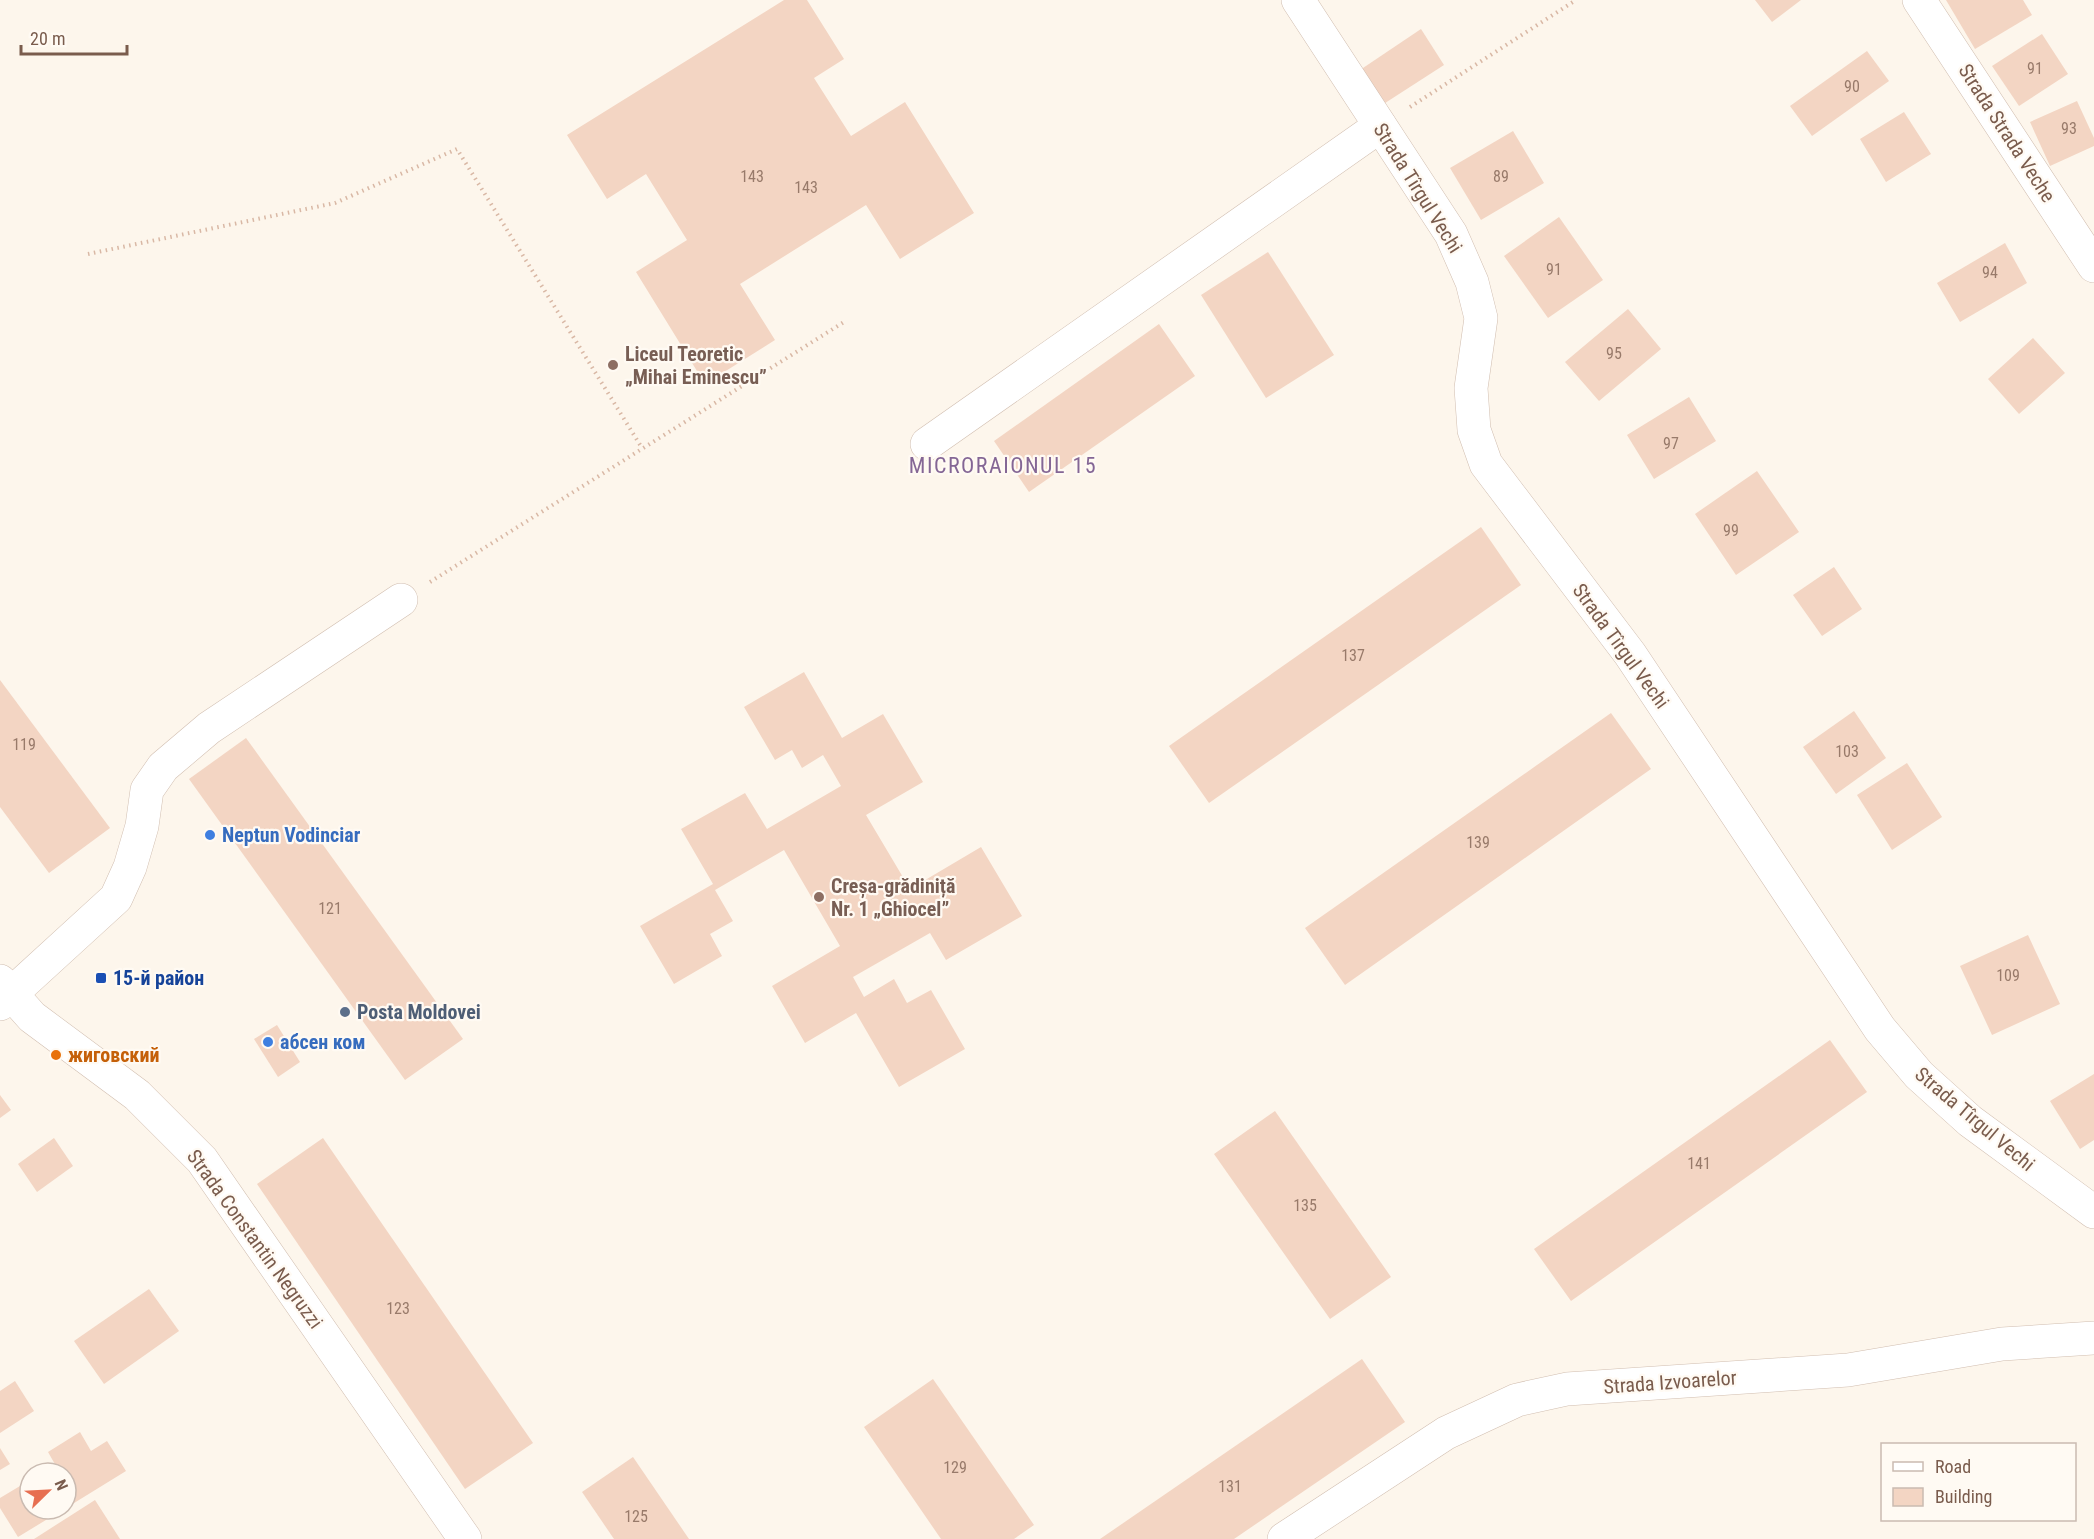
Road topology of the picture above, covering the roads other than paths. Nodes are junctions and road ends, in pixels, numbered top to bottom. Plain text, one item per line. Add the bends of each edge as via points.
1 (1298, 0) edge
2 (1919, 0) edge
3 (1380, 126) junction
4 (2094, 266) edge
5 (927, 444) dead end
6 (401, 600) road end
7 (4, 994) edge
8 (2094, 1212) edge
9 (2094, 1338) edge
10 (465, 1539) edge
11 (1284, 1539) edge

1 - 3 street, Strada Tîrgul Vechi
2 - 4 street, Strada Strada Veche
3 - 5 street
3 - 8 street, Strada Tîrgul Vechi via 1451,234 1472,282 1481,318 1471,388 1474,430 1486,464 1630,654 1880,1029 1919,1075 1970,1121
6 - 7 street via 209,728 163,767 147,790 142,826 116,898
7 - 10 street, Strada Constantin Negruzzi via 137,1095 202,1160
9 - 11 street, Strada Izvoarelor via 2002,1344 1848,1371 1567,1389 1517,1400 1446,1433

